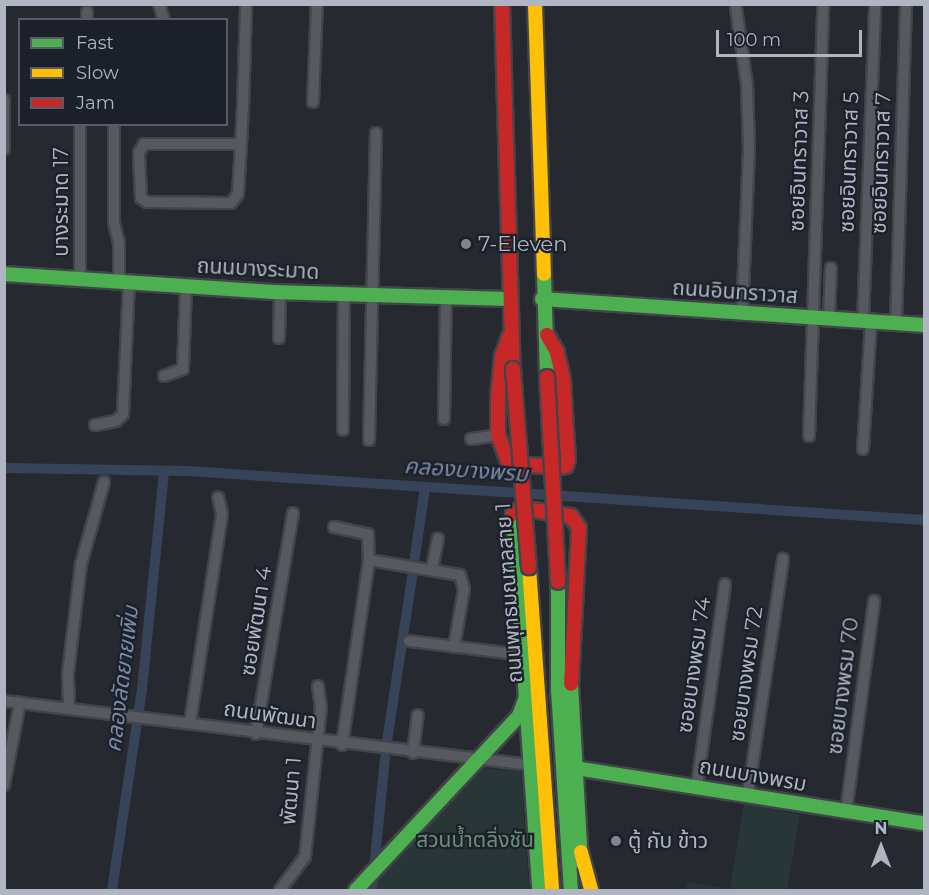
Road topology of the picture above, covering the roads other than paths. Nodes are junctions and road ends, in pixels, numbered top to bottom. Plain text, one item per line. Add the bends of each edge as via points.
1 (246, 4) edge
2 (308, 4) edge
3 (502, 4) edge
4 (535, 4) edge
5 (823, 4) edge
6 (875, 4) edge
7 (906, 4) edge
8 (317, 5) edge
9 (736, 8) dead end
10 (4, 100) edge
11 (313, 102) dead end
12 (80, 126) edge
13 (114, 127) dead end
14 (376, 133) dead end
15 (241, 144) junction
16 (4, 149) edge
17 (831, 268) dead end
18 (4, 274) edge
19 (80, 280) junction
20 (124, 282) junction
21 (186, 286) junction
22 (280, 292) junction
23 (344, 294) junction
24 (373, 295) junction
25 (446, 298) junction
26 (509, 299) junction
27 (542, 299) junction
28 (742, 315) junction
29 (814, 318) junction
30 (829, 320) junction
31 (867, 322) junction
32 (896, 323) junction
33 (924, 325) edge
34 (511, 331) junction
35 (545, 332) junction
36 (279, 338) dead end
37 (165, 376) dead end
38 (444, 419) dead end
39 (94, 425) dead end
40 (343, 430) dead end
41 (498, 435) junction
42 (809, 436) dead end
43 (471, 439) dead end
44 (369, 440) dead end
45 (863, 448) dead end
46 (104, 482) dead end
47 (218, 497) dead end
48 (293, 513) dead end
49 (334, 527) dead end
50 (438, 539) dead end
51 (783, 559) dead end
52 (369, 560) junction
53 (432, 568) junction
54 (725, 584) dead end
55 (559, 597) junction
56 (874, 601) dead end
57 (532, 628) junction
58 (409, 640) dead end
59 (454, 647) junction
60 (523, 655) junction
61 (570, 664) junction
62 (524, 672) junction
63 (318, 686) dead end
64 (526, 697) junction
65 (4, 701) edge
66 (20, 703) junction
67 (69, 708) junction
68 (418, 715) dead end
69 (190, 723) junction
70 (256, 734) junction
71 (315, 740) junction
72 (342, 745) junction
73 (413, 753) junction
74 (476, 759) junction
75 (531, 765) junction
76 (575, 768) junction
77 (4, 785) edge
78 (697, 786) junction
79 (748, 794) junction
80 (846, 813) junction
81 (924, 823) edge
82 (581, 852) junction
83 (280, 891) edge
84 (356, 891) edge
85 (539, 891) edge
86 (552, 891) edge
87 (571, 891) edge
88 (583, 891) edge
89 (591, 891) edge

1 - 15 street
2 - 8 street
3 - 26 main road, ถนนพุทธมณฑลสาย 1
4 - 27 main road, ถนนพุทธมณฑลสาย 1
5 - 29 street, ซอยอินทราวาส 3
6 - 31 street, ซอยอินทราวาส 5
7 - 32 street, ซอยอินทราวาส 7
8 - 11 street
9 - 28 street via 747,85 749,149
10 - 16 street
12 - 19 street, บางระมาด 17
13 - 20 street via 114,223
14 - 24 street
15 - 15 street via 238,194 231,203 147,202 141,198 139,153 144,144
17 - 30 street
18 - 19 main road, ถนนบางระมาด
19 - 20 main road, ถนนบางระมาด
20 - 21 main road, ถนนบางระมาด
20 - 39 street via 123,414 116,421
21 - 22 main road, ถนนบางระมาด
21 - 37 street via 183,369
22 - 23 main road, ถนนบางระมาด
22 - 36 street
23 - 24 main road, ถนนบางระมาด
23 - 40 street
24 - 25 main road, ถนนบางระมาด
24 - 44 street
25 - 26 main road, ถนนบางระมาด
25 - 38 street
26 - 34 main road, ถนนพุทธมณฑลสาย 1
27 - 28 main road, ถนนอินทราวาส
27 - 35 main road, ถนนพุทธมณฑลสาย 1
28 - 29 main road, ถนนอินทราวาส
29 - 30 main road, ถนนอินทราวาส
29 - 42 street, ซอยอินทราวาส 3
30 - 31 main road, ถนนอินทราวาส
31 - 32 main road, ถนนอินทราวาส
31 - 45 street, ซอยอินทราวาส 5
32 - 33 main road, ถนนอินทราวาส
34 - 41 main road via 500,371
34 - 57 main road, ถนนพุทธมณฑลสาย 1, bridge
35 - 41 main road via 556,352 563,379 566,466 514,464 507,459
35 - 55 main road, ถนนพุทธมณฑลสาย 1, bridge
41 - 43 street
46 - 67 street via 81,564 68,673
47 - 69 street via 222,514
48 - 70 street, ซอยพัฒนา 4
49 - 52 street via 368,534
50 - 53 street
51 - 79 street, ซอยบางพรม 72
52 - 53 street
52 - 72 street
53 - 59 street via 460,575 464,581
54 - 78 street, ซอยบางพรม 74
55 - 61 main road
55 - 87 main road, ถนนพุทธมณฑลสาย 1 via 559,711
56 - 80 street, ซอยบางพรม 70
57 - 62 main road
57 - 86 main road, ถนนพุทธมณฑลสาย 1
58 - 59 street
59 - 60 street
60 - 61 main road via 512,517 521,508 577,520 576,613
60 - 62 main road
61 - 76 main road
62 - 64 main road
63 - 71 street, พัฒนา 1 via 321,708
64 - 74 main road via 519,716
64 - 75 main road
65 - 66 street, ถนนพัฒนา
66 - 67 street, ถนนพัฒนา
66 - 77 street
67 - 69 street, ถนนพัฒนา
68 - 73 street
69 - 70 street, ถนนพัฒนา
70 - 71 street, ถนนพัฒนา
71 - 72 street, ถนนพัฒนา
71 - 83 street, พัฒนา 1 via 305,857
72 - 73 street, ถนนพัฒนา
73 - 74 street, ถนนพัฒนา
74 - 75 street, ถนนพัฒนา
74 - 84 main road
75 - 85 main road
76 - 78 main road, ถนนบางพรม
76 - 82 main road
78 - 79 main road, ถนนบางพรม
79 - 80 main road, ถนนบางพรม
80 - 81 main road, ถนนบางพรม
82 - 88 main road
82 - 89 main road

